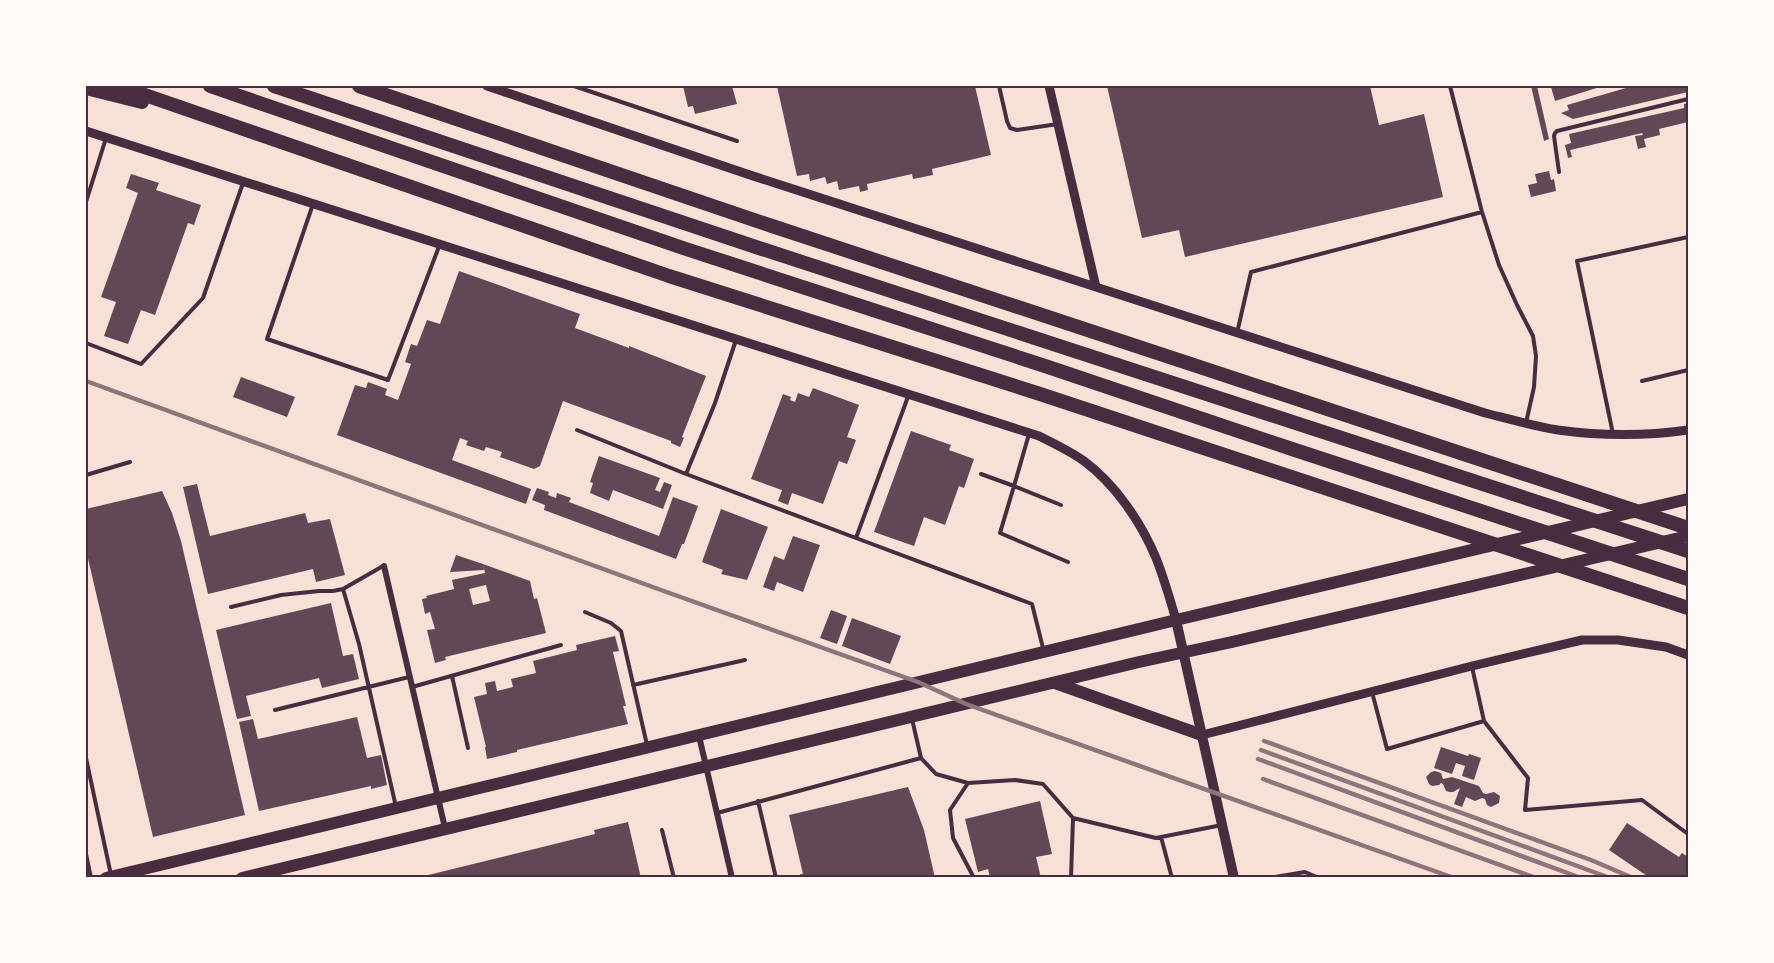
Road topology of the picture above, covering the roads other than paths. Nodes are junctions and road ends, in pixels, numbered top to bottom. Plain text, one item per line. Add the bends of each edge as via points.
1 (119, 86) edge
2 (210, 86) edge
3 (274, 86) edge
4 (359, 86) edge
5 (487, 86) edge
6 (574, 86) edge
7 (999, 86) edge
8 (1049, 86) edge
9 (1450, 86) edge
10 (86, 88) edge
11 (1689, 99) edge
12 (214, 118) junction
13 (1058, 124) junction
14 (86, 131) edge
15 (106, 137) junction
16 (737, 141) dead end
17 (1559, 172) dead end
18 (244, 181) junction
19 (86, 202) edge
20 (313, 204) junction
21 (1482, 212) junction
22 (1689, 237) edge
23 (440, 244) junction
24 (1096, 287) junction
25 (1237, 333) junction
26 (736, 339) junction
27 (86, 343) edge
28 (1689, 370) edge
29 (1642, 381) dead end
30 (909, 394) junction
31 (1526, 423) junction
32 (577, 430) dead end
33 (1689, 430) edge
34 (1029, 433) junction
35 (1613, 434) junction
36 (130, 462) dead end
37 (686, 474) junction
38 (981, 474) dead end
39 (86, 475) edge
40 (1014, 486) junction
41 (1689, 499) edge
42 (1060, 505) dead end
43 (1689, 528) edge
44 (1689, 536) edge
45 (856, 538) junction
46 (1689, 551) edge
47 (1068, 562) dead end
48 (384, 566) joint
49 (1689, 579) edge
50 (343, 589) junction
51 (231, 607) dead end
52 (1689, 608) edge
53 (585, 612) dead end
54 (1176, 620) junction
55 (561, 645) dead end
56 (1044, 652) junction
57 (1183, 652) junction
58 (1689, 655) edge
59 (745, 660) dead end
60 (1472, 666) junction
61 (452, 676) junction
62 (410, 677) junction
63 (1054, 682) junction
64 (633, 685) junction
65 (369, 687) junction
66 (412, 687) junction
67 (1372, 691) junction
68 (275, 710) dead end
69 (912, 717) junction
70 (1484, 721) junction
71 (699, 735) junction
72 (1202, 735) junction
73 (648, 747) junction
74 (468, 748) dead end
75 (86, 758) edge
76 (921, 758) junction
77 (706, 766) junction
78 (968, 783) junction
79 (438, 798) junction
80 (758, 801) junction
81 (396, 808) junction
82 (717, 813) junction
83 (1073, 818) junction
84 (1223, 825) junction
85 (445, 828) junction
86 (662, 830) dead end
87 (1689, 834) edge
88 (1161, 837) junction
89 (86, 854) edge
90 (109, 877) edge
91 (91, 878) edge
92 (242, 878) edge
93 (674, 878) edge
94 (732, 878) edge
95 (776, 878) edge
96 (974, 878) edge
97 (1071, 878) edge
98 (1172, 878) edge
99 (1234, 878) edge
100 (1268, 878) edge
101 (1319, 878) edge

1 - 12 highway
2 - 49 highway via 686,249
3 - 46 highway
4 - 43 highway
5 - 24 street
6 - 16 lane
7 - 13 lane via 1010,128
8 - 13 street
9 - 21 lane
10 - 12 highway
11 - 17 lane via 1557,131 1554,136
12 - 52 highway via 669,276
13 - 24 street
14 - 15 street
15 - 18 street
15 - 19 lane
18 - 20 street
18 - 27 lane via 203,298 141,364
20 - 23 street
20 - 23 lane via 267,339 388,380
21 - 25 lane via 1251,272
21 - 31 lane via 1499,265 1533,336 1534,387
22 - 35 lane via 1577,261
23 - 26 street
24 - 25 street
25 - 31 street
26 - 30 street
26 - 37 lane
28 - 29 lane
30 - 34 street
30 - 45 lane
31 - 35 street
32 - 37 lane
33 - 35 street
34 - 40 lane
34 - 54 street via 1086,462 1123,502 1155,555
36 - 39 lane
37 - 45 lane
38 - 40 lane
40 - 42 lane
40 - 47 lane via 1000,533
41 - 54 main road
44 - 57 main road
45 - 56 lane via 1032,604
48 - 50 lane
48 - 62 street
50 - 51 lane via 281,595
50 - 65 lane
53 - 64 lane via 621,631
54 - 56 main road
54 - 57 main road
55 - 61 lane
56 - 71 main road
57 - 63 main road
57 - 72 main road
58 - 60 street via 1654,645 1582,640
59 - 64 lane
60 - 67 street
60 - 70 lane
61 - 66 lane
61 - 74 lane
62 - 65 lane
62 - 66 street
63 - 69 main road
63 - 72 main road
64 - 73 lane
65 - 68 lane
65 - 81 lane
66 - 79 street
67 - 70 lane via 1387,749
67 - 72 street
69 - 76 lane
69 - 77 main road
70 - 87 lane via 1528,778 1525,810 1642,800
71 - 73 main road
71 - 77 street
72 - 84 main road
73 - 79 main road
75 - 90 lane
76 - 78 lane via 936,774
76 - 80 lane
77 - 82 street
77 - 85 main road
78 - 83 lane via 1015,780 1043,784
78 - 96 lane via 950,810 952,838
79 - 81 main road
79 - 85 street
80 - 82 lane
80 - 95 lane
81 - 90 main road
82 - 94 street
83 - 88 lane
83 - 97 lane
84 - 88 lane
84 - 99 main road
85 - 92 main road
86 - 93 lane
88 - 98 lane
89 - 91 lane
100 - 101 lane via 1305,872

